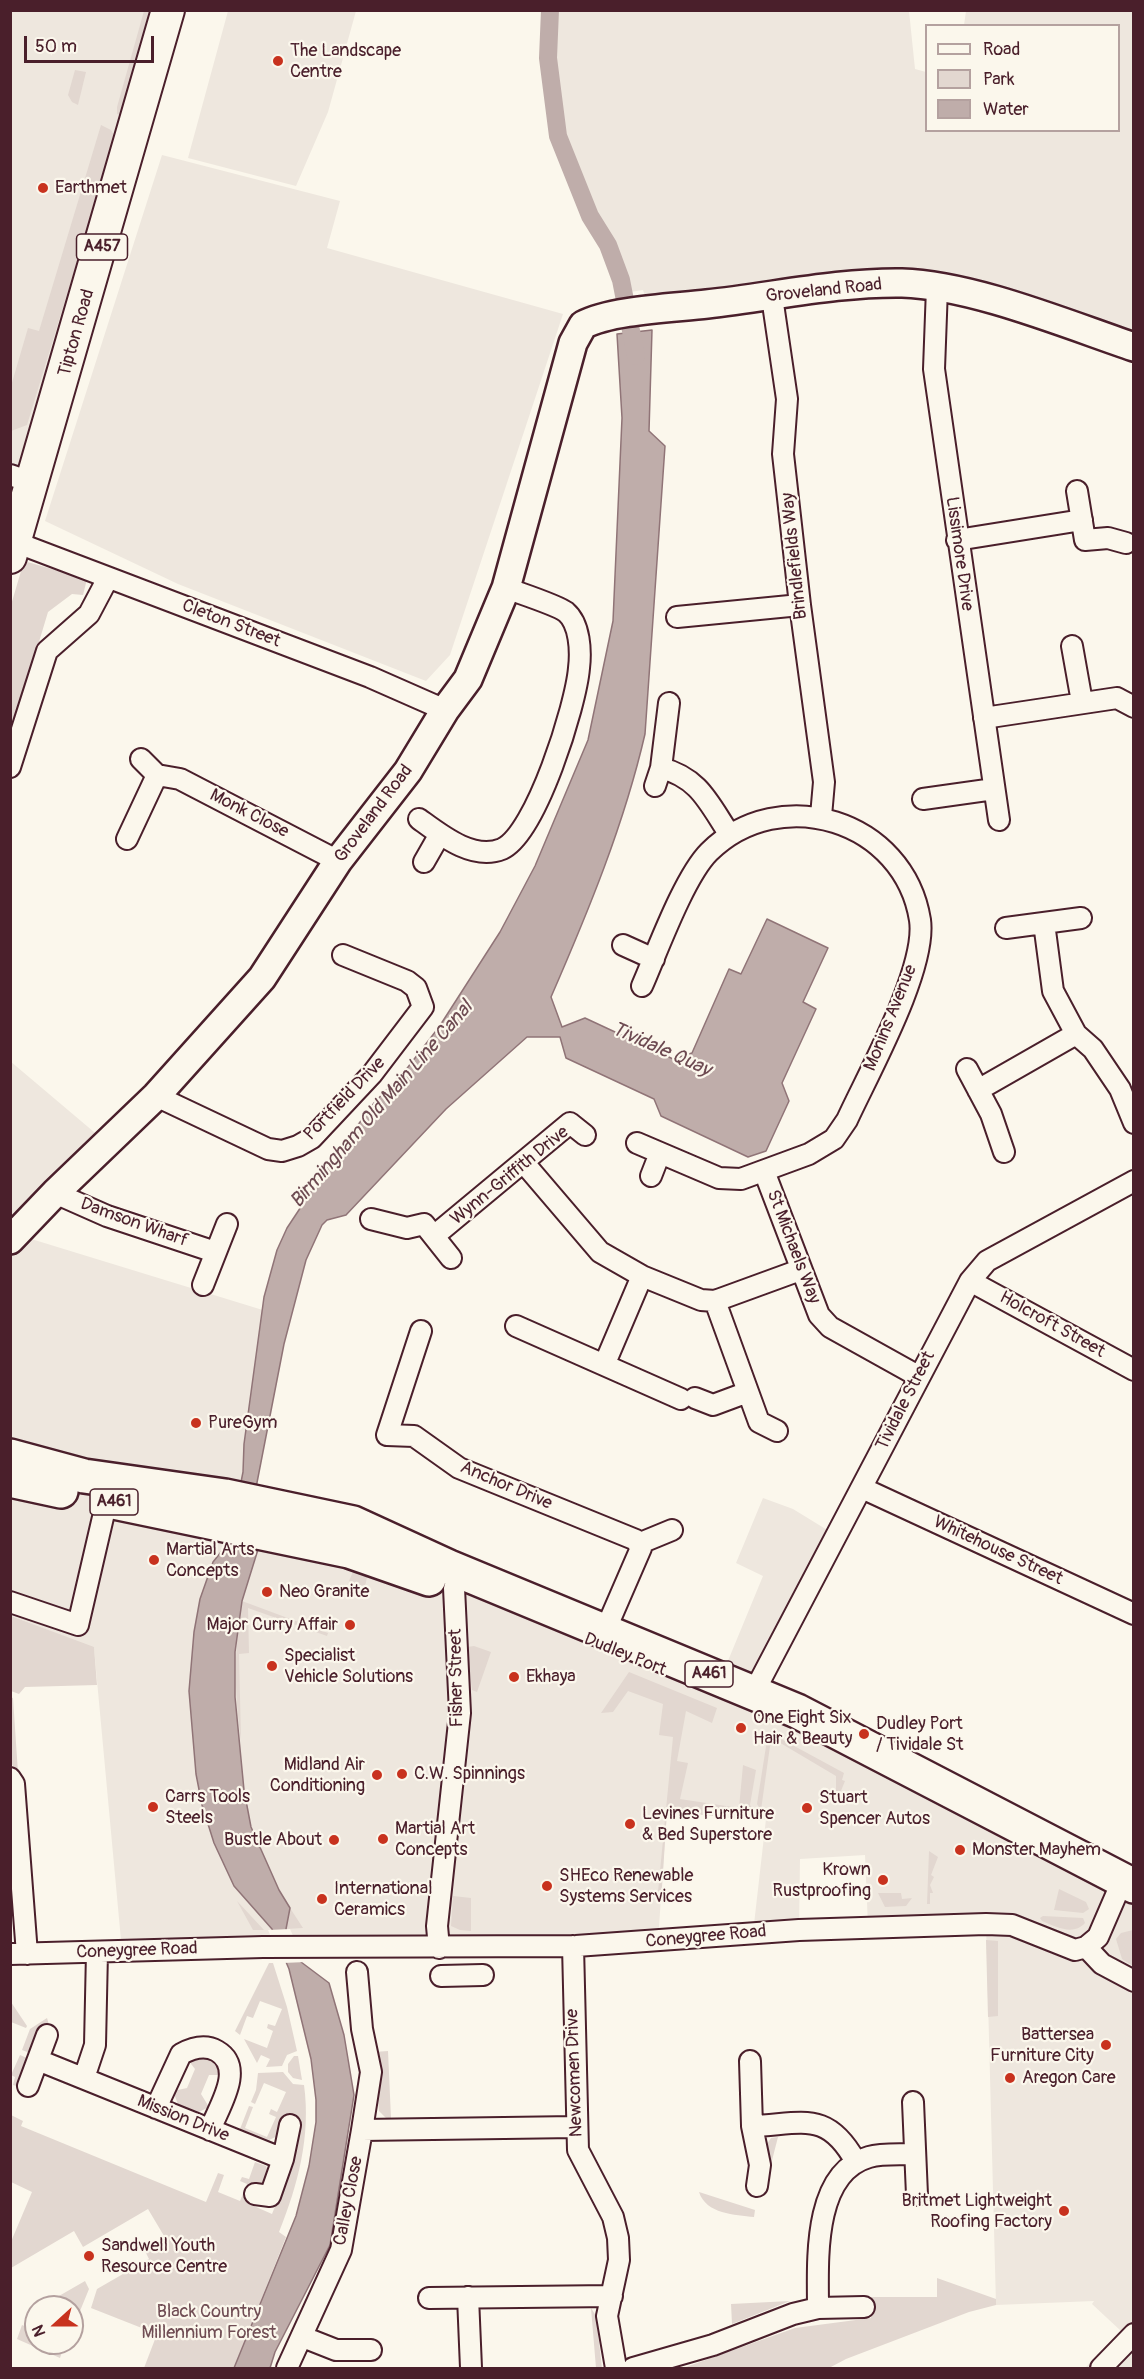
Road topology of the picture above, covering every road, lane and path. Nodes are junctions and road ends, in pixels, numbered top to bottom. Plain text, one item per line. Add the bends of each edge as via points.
1 (168, 10) edge
2 (937, 288) junction
3 (772, 297) junction
4 (1134, 347) edge
5 (22, 479) edge
6 (1077, 490) dead end
7 (1082, 520) junction
8 (957, 540) junction
9 (1126, 543) dead end
10 (13, 549) edge
11 (108, 578) junction
12 (506, 588) junction
13 (800, 605) junction
14 (677, 617) dead end
15 (1072, 646) dead end
16 (1082, 702) junction
17 (669, 703) dead end
18 (1134, 707) edge
19 (445, 710) junction
20 (984, 718) junction
21 (141, 759) dead end
22 (10, 766) edge
23 (157, 775) junction
24 (994, 789) junction
25 (923, 799) dead end
26 (821, 816) junction
27 (419, 819) dead end
28 (999, 820) dead end
29 (440, 834) junction
30 (730, 835) junction
31 (127, 839) dead end
32 (338, 861) junction
33 (423, 862) dead end
34 (1081, 918) dead end
35 (1044, 923) junction
36 (1006, 928) dead end
37 (623, 945) dead end
38 (343, 956) dead end
39 (654, 959) junction
40 (642, 986) dead end
41 (1076, 1034) junction
42 (967, 1068) dead end
43 (978, 1090) junction
44 (156, 1096) junction
45 (1134, 1123) edge
46 (585, 1136) dead end
47 (637, 1143) dead end
48 (1004, 1152) dead end
49 (660, 1153) junction
50 (524, 1163) junction
51 (764, 1171) junction
52 (651, 1176) dead end
53 (1134, 1181) edge
54 (55, 1193) junction
55 (371, 1219) dead end
56 (227, 1224) dead end
57 (434, 1236) junction
58 (10, 1240) edge
59 (215, 1252) junction
60 (451, 1258) dead end
61 (800, 1270) junction
62 (642, 1276) junction
63 (970, 1281) junction
64 (203, 1285) dead end
65 (715, 1301) junction
66 (516, 1326) dead end
67 (421, 1331) dead end
68 (605, 1363) junction
69 (1134, 1370) edge
70 (918, 1376) junction
71 (748, 1392) junction
72 (777, 1431) dead end
73 (10, 1456) edge
74 (10, 1480) edge
75 (862, 1488) junction
76 (107, 1500) junction
77 (221, 1509) junction
78 (265, 1518) junction
79 (672, 1530) dead end
80 (638, 1544) junction
81 (465, 1583) junction
82 (10, 1602) edge
83 (1134, 1614) edge
84 (595, 1635) junction
85 (755, 1703) junction
86 (10, 1778) edge
87 (1128, 1891) edge
88 (573, 1946) junction
89 (1086, 1947) junction
90 (447, 1948) junction
91 (97, 1952) junction
92 (19, 1954) edge
93 (357, 1972) dead end
94 (483, 1975) dead end
95 (1134, 1981) edge
96 (48, 2035) dead end
97 (38, 2060) junction
98 (750, 2061) dead end
99 (84, 2078) junction
100 (28, 2086) dead end
101 (913, 2102) dead end
102 (156, 2108) junction
103 (290, 2125) dead end
104 (752, 2126) junction
105 (575, 2127) junction
106 (210, 2130) junction
107 (362, 2130) junction
108 (915, 2154) junction
109 (283, 2159) junction
110 (856, 2162) junction
111 (757, 2186) dead end
112 (255, 2194) dead end
113 (917, 2195) dead end
114 (612, 2296) junction
115 (429, 2298) dead end
116 (468, 2298) junction
117 (864, 2307) dead end
118 (818, 2308) junction
119 (1134, 2334) edge
120 (303, 2337) junction
121 (371, 2350) dead end
122 (287, 2368) edge
123 (471, 2368) edge
124 (616, 2368) edge
125 (633, 2368) edge
126 (1101, 2368) edge

1 - 5 main road, Tipton Road / A457
2 - 3 street, Groveland Road via 903,283 851,285
2 - 4 street, Groveland Road via 967,292
2 - 8 street, Lissimore Drive via 934,369
3 - 12 street, Groveland Road via 606,317 583,325 573,343
3 - 13 street, Brindlefields Way via 787,399 783,454
5 - 10 main road, A457
6 - 7 street
7 - 8 street
7 - 9 street via 1085,540 1108,537
8 - 20 street, Lissimore Drive
10 - 11 street, Cleton Street
11 - 19 street, Cleton Street via 370,677
11 - 22 street via 89,614 47,651
12 - 19 street, Groveland Road via 468,679
12 - 29 street via 566,612 576,630 580,643 579,670 562,741 533,810 515,841 500,850 474,850
13 - 14 street
13 - 26 street, Brindlefields Way via 824,782
15 - 16 street
16 - 18 street via 1117,698
16 - 20 street
17 - 30 street via 658,777 679,772 693,781
19 - 32 street, Groveland Road via 408,771
20 - 24 street, Lissimore Drive
21 - 23 street
23 - 31 street
23 - 32 street, Monk Close via 180,778
24 - 25 street
24 - 28 street, Lissimore Drive
26 - 30 street, Monins Avenue via 767,819
26 - 51 street, Monins Avenue via 846,824 871,840 895,863 914,901 920,921 919,943 911,975 847,1120 834,1139 809,1154
27 - 29 street
29 - 33 street
30 - 39 street, Monins Avenue via 708,853 691,877
32 - 44 street, Groveland Road via 262,978
34 - 35 street
35 - 36 street
35 - 41 street via 1053,991
37 - 39 street
38 - 44 street, Portfield Drive via 407,981 416,988 423,1007 372,1074 312,1138 282,1151 268,1149
39 - 40 street, Monins Avenue
41 - 43 street
41 - 45 street via 1108,1068
42 - 43 street
43 - 48 street
44 - 54 street, Groveland Road
46 - 50 street, Wynn-Griffith Drive via 570,1123
47 - 49 street, Monins Avenue
49 - 51 street, Monins Avenue via 720,1178 741,1179
49 - 52 street
50 - 57 street, Wynn-Griffith Drive
50 - 62 street via 592,1245
51 - 61 street, St Michaels Way
53 - 63 street, Tividale Street via 987,1261
54 - 58 street, Groveland Road
54 - 59 street, Damson Wharf via 107,1216
55 - 57 street, Wynn-Griffith Drive via 407,1228 424,1224
56 - 59 street
57 - 60 street, Wynn-Griffith Drive
59 - 64 street
61 - 65 street
61 - 70 street, St Michaels Way via 819,1315 830,1327
62 - 65 street via 701,1300
62 - 68 street
63 - 69 street, Holcroft Street
63 - 70 street, Tividale Street
65 - 71 street
66 - 68 street
67 - 80 street, Anchor Drive via 387,1435 414,1436 459,1468
68 - 71 street via 688,1399 713,1405
70 - 75 street, Tividale Street
71 - 72 street via 759,1422
73 - 77 highway, A461
74 - 76 highway, A461
75 - 83 street, Whitehouse Street
75 - 85 street, Tividale Street
76 - 77 highway, A461
76 - 82 street via 78,1625
77 - 78 highway, A461
78 - 81 highway, Dudley Port / A461 via 349,1551
78 - 81 highway, Dudley Port / A461 via 352,1523 424,1556
79 - 80 street
80 - 84 street via 641,1548
81 - 84 highway, Dudley Port / A461
81 - 90 street, Fisher Street via 460,1713 437,1926
84 - 85 highway, Dudley Port / A461
84 - 85 highway, Dudley Port / A461 via 644,1655 649,1665
85 - 87 highway, Dudley Port / A461
85 - 87 highway, Dudley Port / A461 via 797,1711 1077,1858
86 - 92 street via 14,1784
87 - 89 street via 1098,1937
88 - 89 street, Coneygree Road via 799,1930 986,1924 1011,1925 1075,1950
88 - 90 street, Coneygree Road
88 - 105 street, Newcomen Drive
89 - 95 street via 1102,1965
90 - 91 street, Coneygree Road via 263,1947
90 - 94 street, Fisher Street via 449,1976
91 - 92 street, Coneygree Road
91 - 99 street via 94,2045
93 - 107 street, Calley Close via 371,2072
96 - 97 street
97 - 99 street, Mission Drive
97 - 100 street
98 - 104 street
99 - 102 street, Mission Drive
101 - 108 street
102 - 106 street, Mission Drive
102 - 106 street via 181,2054 212,2048 225,2058 231,2079
103 - 109 street
104 - 110 street via 821,2124 836,2133
104 - 111 street via 760,2165
105 - 107 street
105 - 114 street, Newcomen Drive via 578,2150 613,2217 618,2238 619,2260
106 - 109 street, Mission Drive
107 - 120 street, Calley Close via 341,2250
108 - 110 street via 870,2157
108 - 113 street
109 - 112 street via 270,2196
110 - 118 street via 842,2175 819,2225
114 - 116 street
114 - 124 street, Newcomen Drive via 607,2316
115 - 116 street
116 - 123 street
117 - 118 street
118 - 125 street
119 - 126 street
120 - 121 street via 336,2350
120 - 122 street, Calley Close

